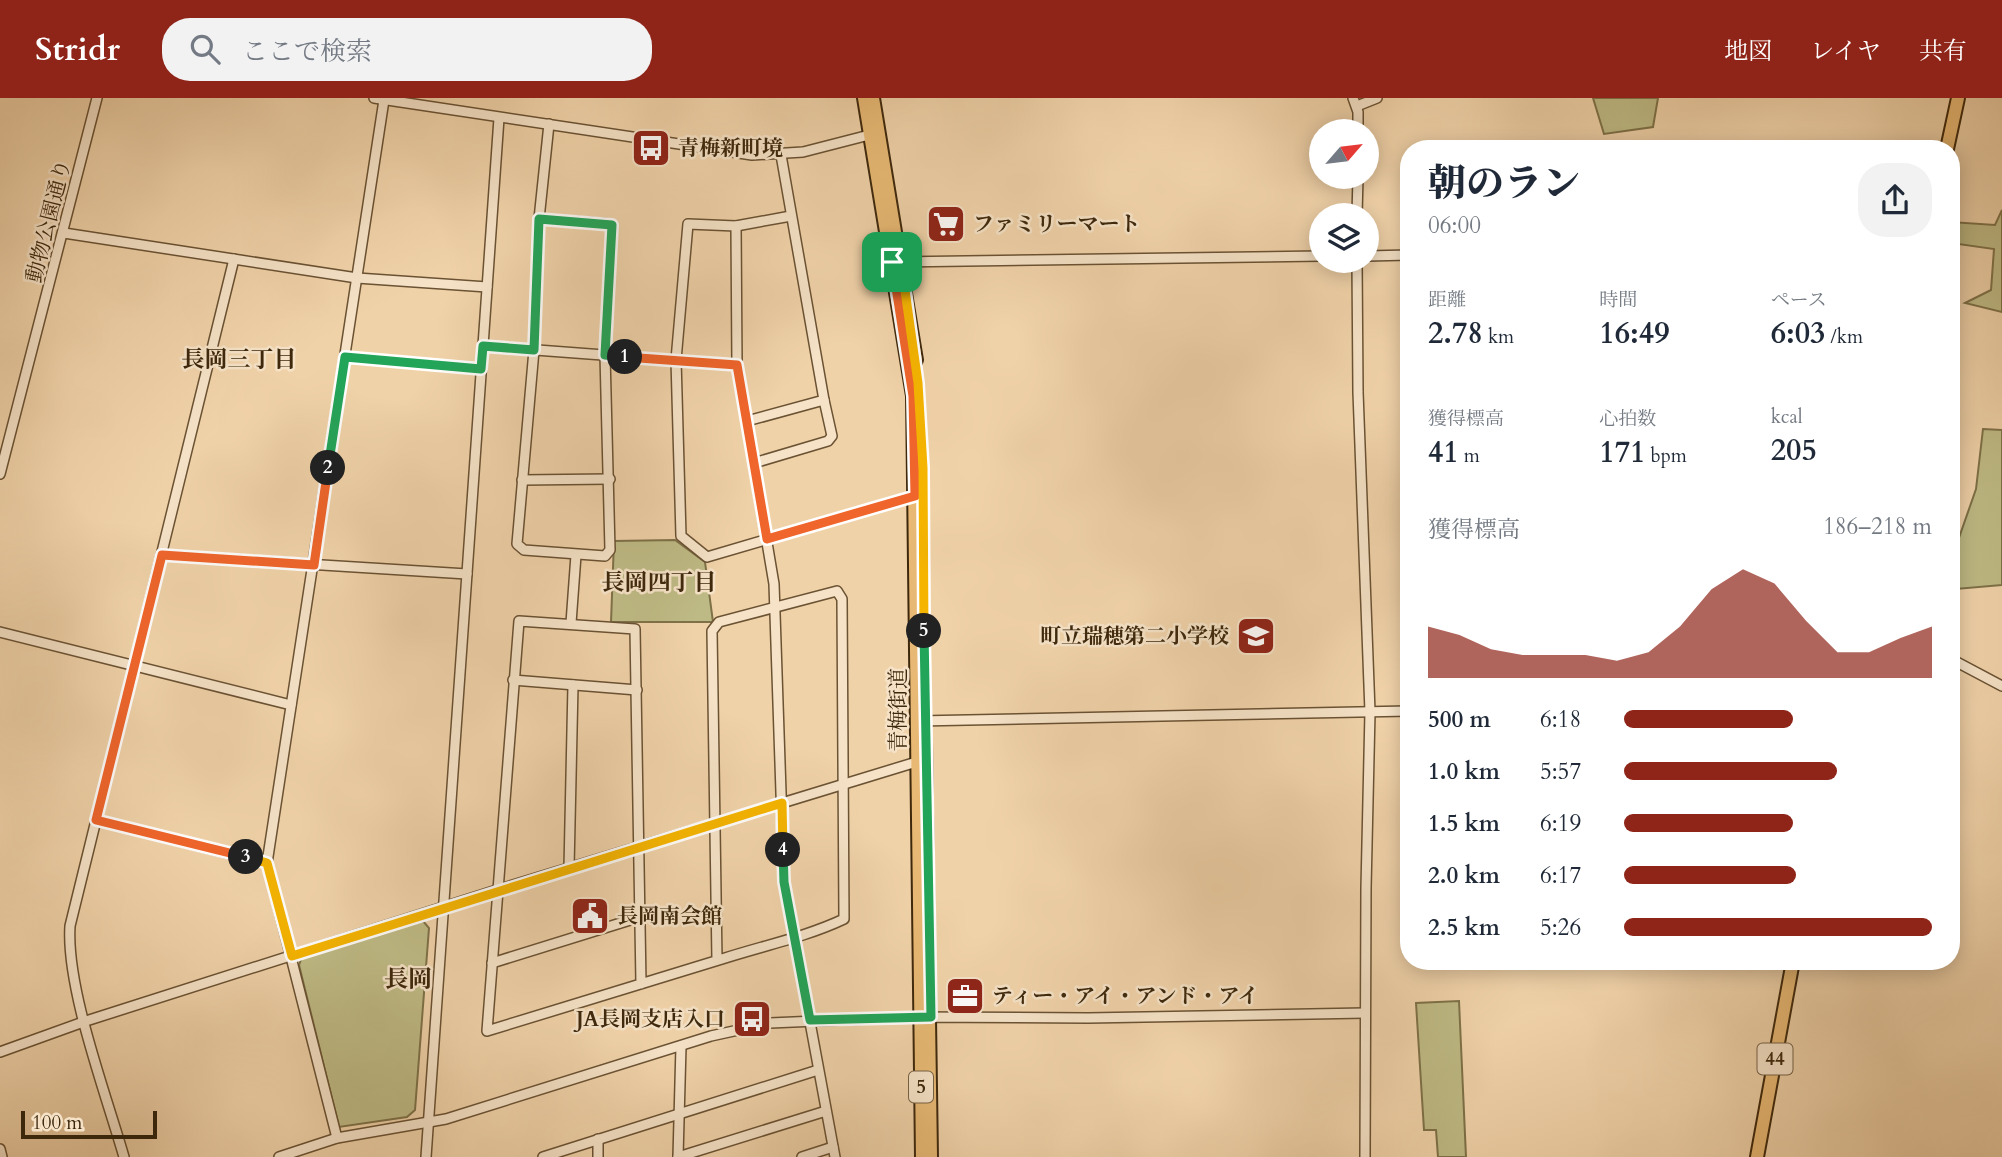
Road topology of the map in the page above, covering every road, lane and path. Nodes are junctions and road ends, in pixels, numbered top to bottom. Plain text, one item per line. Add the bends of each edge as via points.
1 (97, 98) edge
2 (864, 98) edge
3 (873, 98) edge
4 (1377, 98) edge
5 (1958, 98) edge
6 (379, 99) edge
7 (1355, 102) edge
8 (499, 118) junction
9 (549, 124) junction
10 (874, 134) junction
11 (1949, 140) edge
12 (781, 155) junction
13 (791, 216) junction
14 (539, 219) junction
15 (736, 226) junction
16 (64, 233) junction
17 (1400, 255) edge
18 (1309, 256) edge
19 (1379, 256) edge
20 (234, 259) junction
21 (896, 262) junction
22 (1357, 273) edge
23 (357, 278) junction
24 (487, 287) junction
25 (483, 346) junction
26 (534, 350) junction
27 (605, 355) junction
28 (345, 357) junction
29 (677, 360) junction
30 (737, 365) junction
31 (481, 369) junction
32 (824, 400) junction
33 (747, 421) junction
34 (754, 463) junction
35 (0, 474) edge
36 (610, 479) junction
37 (522, 480) junction
38 (915, 496) junction
39 (767, 539) junction
40 (162, 555) junction
41 (576, 555) junction
42 (314, 565) junction
43 (467, 574) junction
44 (776, 607) junction
45 (571, 623) junction
46 (0, 632) edge
47 (1960, 664) edge
48 (134, 667) junction
49 (513, 680) junction
50 (573, 685) junction
51 (2002, 686) edge
52 (637, 690) junction
53 (291, 705) junction
54 (1400, 711) edge
55 (1370, 712) junction
56 (921, 721) junction
57 (921, 760) junction
58 (844, 784) junction
59 (782, 803) junction
60 (96, 820) junction
61 (716, 823) junction
62 (639, 846) junction
63 (267, 863) junction
64 (569, 868) junction
65 (497, 890) junction
66 (444, 908) junction
67 (640, 917) junction
68 (793, 937) junction
69 (292, 956) junction
70 (717, 960) junction
71 (492, 963) junction
72 (1791, 970) edge
73 (641, 984) junction
74 (1365, 1013) junction
75 (925, 1017) junction
76 (810, 1020) junction
77 (86, 1021) junction
78 (681, 1046) junction
79 (0, 1052) edge
80 (818, 1070) junction
81 (826, 1111) junction
82 (679, 1113) junction
83 (428, 1124) junction
84 (337, 1138) junction
85 (598, 1139) junction
86 (0, 1149) edge
87 (834, 1152) edge
88 (2, 1157) edge
89 (124, 1157) edge
90 (279, 1157) edge
91 (426, 1157) edge
92 (543, 1157) edge
93 (597, 1157) edge
94 (678, 1157) edge
95 (802, 1157) edge
96 (922, 1157) edge
97 (932, 1157) edge
98 (1365, 1157) edge
99 (1757, 1157) edge

1 - 16 street, 動物公園通り
2 - 10 main road, 青梅街道 / 5
3 - 10 main road, 青梅街道 / 5
4 - 7 street
5 - 11 main road
6 - 8 street
6 - 23 street
8 - 9 street
8 - 24 street
9 - 12 street via 728,153
9 - 14 street
10 - 12 street
10 - 21 main road, 青梅街道 / 5
12 - 13 street
13 - 15 street
13 - 32 street
14 - 26 street
14 - 27 street via 612,225
15 - 29 street via 688,225
15 - 30 street
16 - 20 street
16 - 35 street, 動物公園通り
17 - 19 street
18 - 21 street
20 - 23 street
20 - 40 street
21 - 38 main road, 青梅街道 / 5 via 913,396
21 - 56 main road, 青梅街道 / 5 via 919,395
22 - 55 street
23 - 24 street
23 - 28 street
24 - 25 street
25 - 26 street
25 - 31 street
26 - 27 street
26 - 37 street
27 - 29 street
27 - 36 street
28 - 31 street
28 - 42 street
29 - 30 street
29 - 39 street via 681,536 707,556
30 - 33 street
31 - 43 street
32 - 33 street
32 - 34 street via 832,436 828,441
33 - 34 street
34 - 39 street
36 - 37 street
36 - 41 street via 610,550 605,556
37 - 41 street via 520,548
38 - 39 street
38 - 56 main road, 青梅街道 / 5
39 - 44 street
40 - 42 street
40 - 48 street
41 - 45 street
42 - 43 street
42 - 53 street
43 - 66 street
44 - 58 street via 832,591 840,593
44 - 59 street
44 - 61 street via 719,622 712,631
45 - 49 street via 519,621
45 - 52 street via 635,629
46 - 48 street
47 - 51 street
48 - 53 street
48 - 60 street
49 - 50 street
49 - 65 street
50 - 52 street
50 - 64 street
52 - 62 street
53 - 63 street
54 - 55 street
55 - 56 street
55 - 74 street
56 - 57 main road, 青梅街道 / 5
57 - 58 street
57 - 75 main road, 青梅街道 / 5
58 - 59 street
58 - 68 street via 845,915 840,921
59 - 61 street
59 - 68 street via 784,882
60 - 63 street
60 - 77 street via 73,908 69,943
61 - 62 street
61 - 70 street
62 - 64 street
62 - 67 street
63 - 69 street
64 - 65 street
65 - 66 street
65 - 71 street
66 - 69 street
66 - 83 street
67 - 71 street
67 - 73 street
68 - 70 street
68 - 76 street
69 - 77 street
69 - 84 street
70 - 73 street
71 - 73 street via 487,1031
72 - 99 main road, 44
74 - 75 street
74 - 98 street
75 - 76 street
75 - 96 main road, 青梅街道 / 5
75 - 97 main road, 青梅街道 / 5
76 - 78 street via 742,1028
76 - 80 street
77 - 79 street
77 - 89 street
78 - 82 street
78 - 83 street
80 - 81 street
80 - 82 street
81 - 87 street
81 - 94 street
82 - 85 street
82 - 94 street
83 - 84 street
83 - 91 street
84 - 90 street
85 - 92 street
85 - 93 street
86 - 88 street
87 - 95 street

